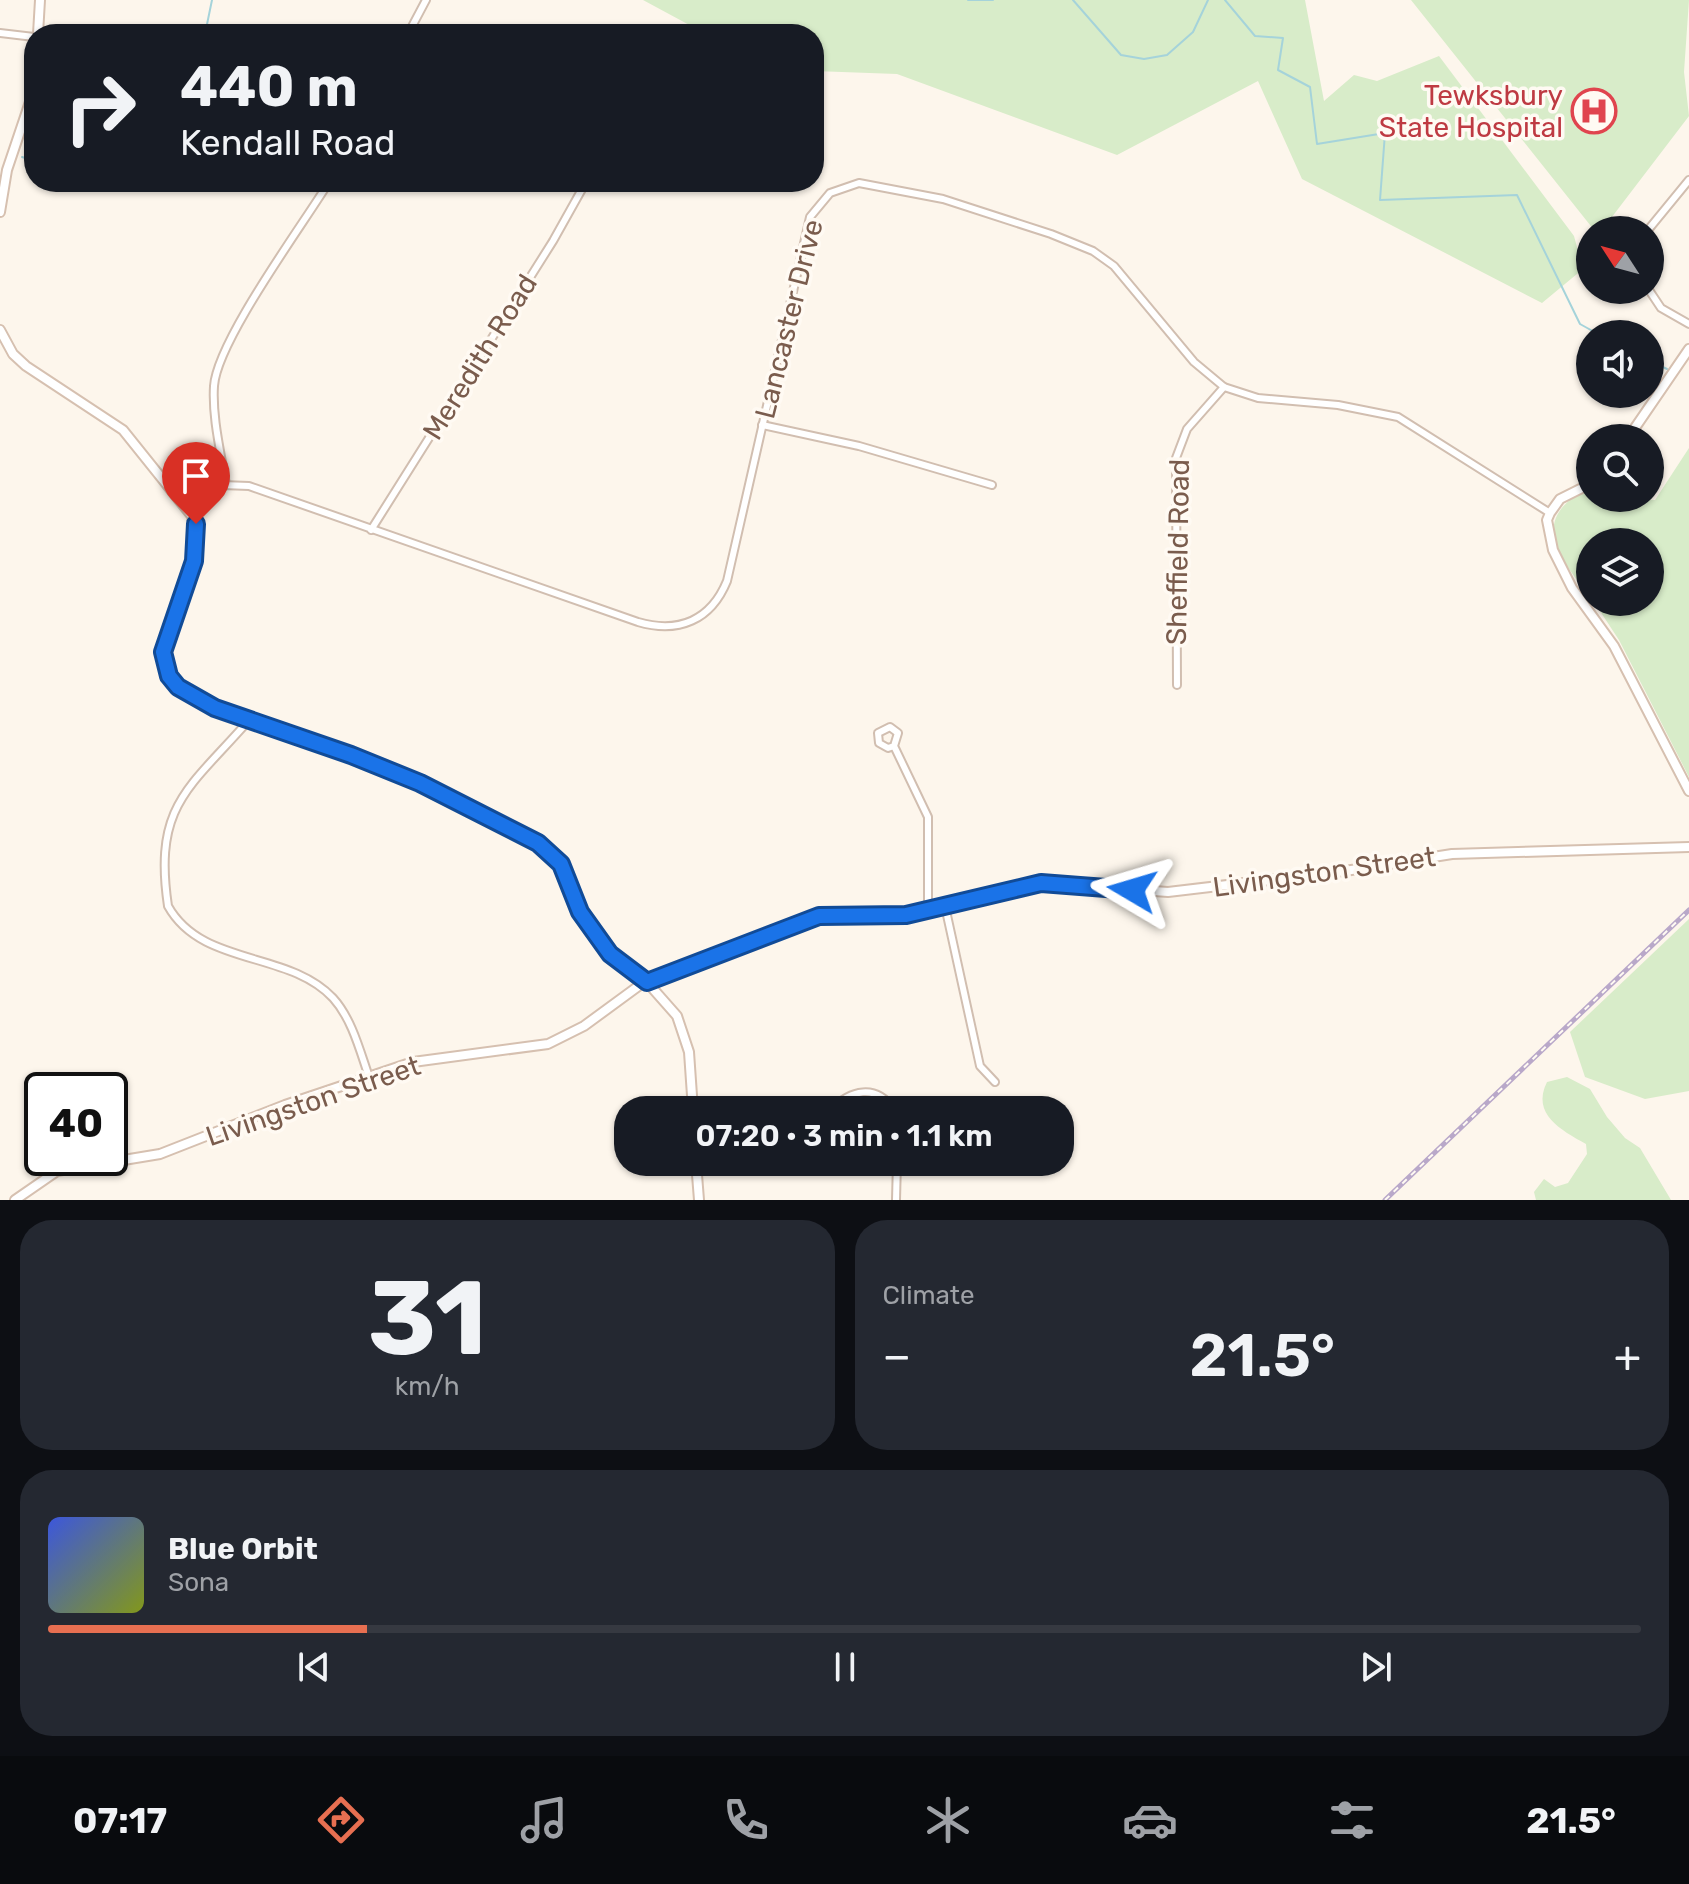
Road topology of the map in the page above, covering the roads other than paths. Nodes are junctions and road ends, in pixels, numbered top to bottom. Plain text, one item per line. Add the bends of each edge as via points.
1 (40, 0) edge
2 (426, 0) edge
3 (37, 24) edge
4 (413, 24) edge
5 (0, 33) edge
6 (24, 34) edge
7 (24, 120) edge
8 (1689, 180) edge
9 (323, 192) edge
10 (580, 192) edge
11 (0, 212) edge
12 (1659, 216) edge
13 (1658, 304) edge
14 (1689, 324) edge
15 (0, 330) edge
16 (1689, 349) edge
17 (1224, 387) junction
18 (1638, 424) edge
19 (762, 425) junction
20 (226, 485) junction
21 (992, 485) dead end
22 (1576, 491) edge
23 (186, 506) junction
24 (1550, 513) junction
25 (371, 530) junction
26 (1177, 685) dead end
27 (250, 719) junction
28 (894, 746) dead end
29 (1689, 791) edge
30 (1689, 847) edge
31 (945, 906) junction
32 (928, 910) junction
33 (647, 982) junction
34 (369, 1077) junction
35 (995, 1082) dead end
36 (692, 1096) edge
37 (846, 1096) edge
38 (880, 1096) edge
39 (697, 1176) edge
40 (897, 1176) edge
41 (15, 1200) edge
42 (699, 1200) edge
43 (896, 1200) edge

1 - 3 street
2 - 4 street
5 - 6 street
7 - 11 street
8 - 12 street
9 - 20 street via 234,332 216,371 216,419
10 - 25 street, Meredith Road
13 - 14 street
15 - 23 street via 26,366 123,430
16 - 18 street
17 - 19 street, Lancaster Drive via 1194,362 1114,266 1093,251 982,210 859,183 830,193 810,217
17 - 24 street, Lancaster Drive via 1258,398 1398,417
17 - 26 street, Sheffield Road via 1194,419 1176,458
19 - 21 street via 859,446
19 - 25 street, Lancaster Drive via 727,581 706,615 680,626 638,622
20 - 23 street
20 - 25 street, Lancaster Drive via 249,486
22 - 24 street via 1560,499
23 - 27 street via 196,524 198,546 167,635 164,664 169,676 194,698
24 - 29 street via 1548,529 1562,570 1613,645
27 - 33 street via 390,770 538,843 561,864 580,912 610,954
27 - 34 street via 175,805 167,845 168,906 196,937 303,977 332,996 343,1010
28 - 32 street via 928,817
30 - 31 street, Livingston Street via 1452,854 1168,892 1041,883
31 - 32 street, Livingston Street
31 - 35 street via 980,1066
32 - 33 street, Livingston Street via 819,916
33 - 34 street, Livingston Street via 548,1044 413,1062
33 - 36 street via 677,1016 685,1034
34 - 41 street, Livingston Street via 160,1154 57,1171
37 - 38 street
39 - 42 street
40 - 43 street

